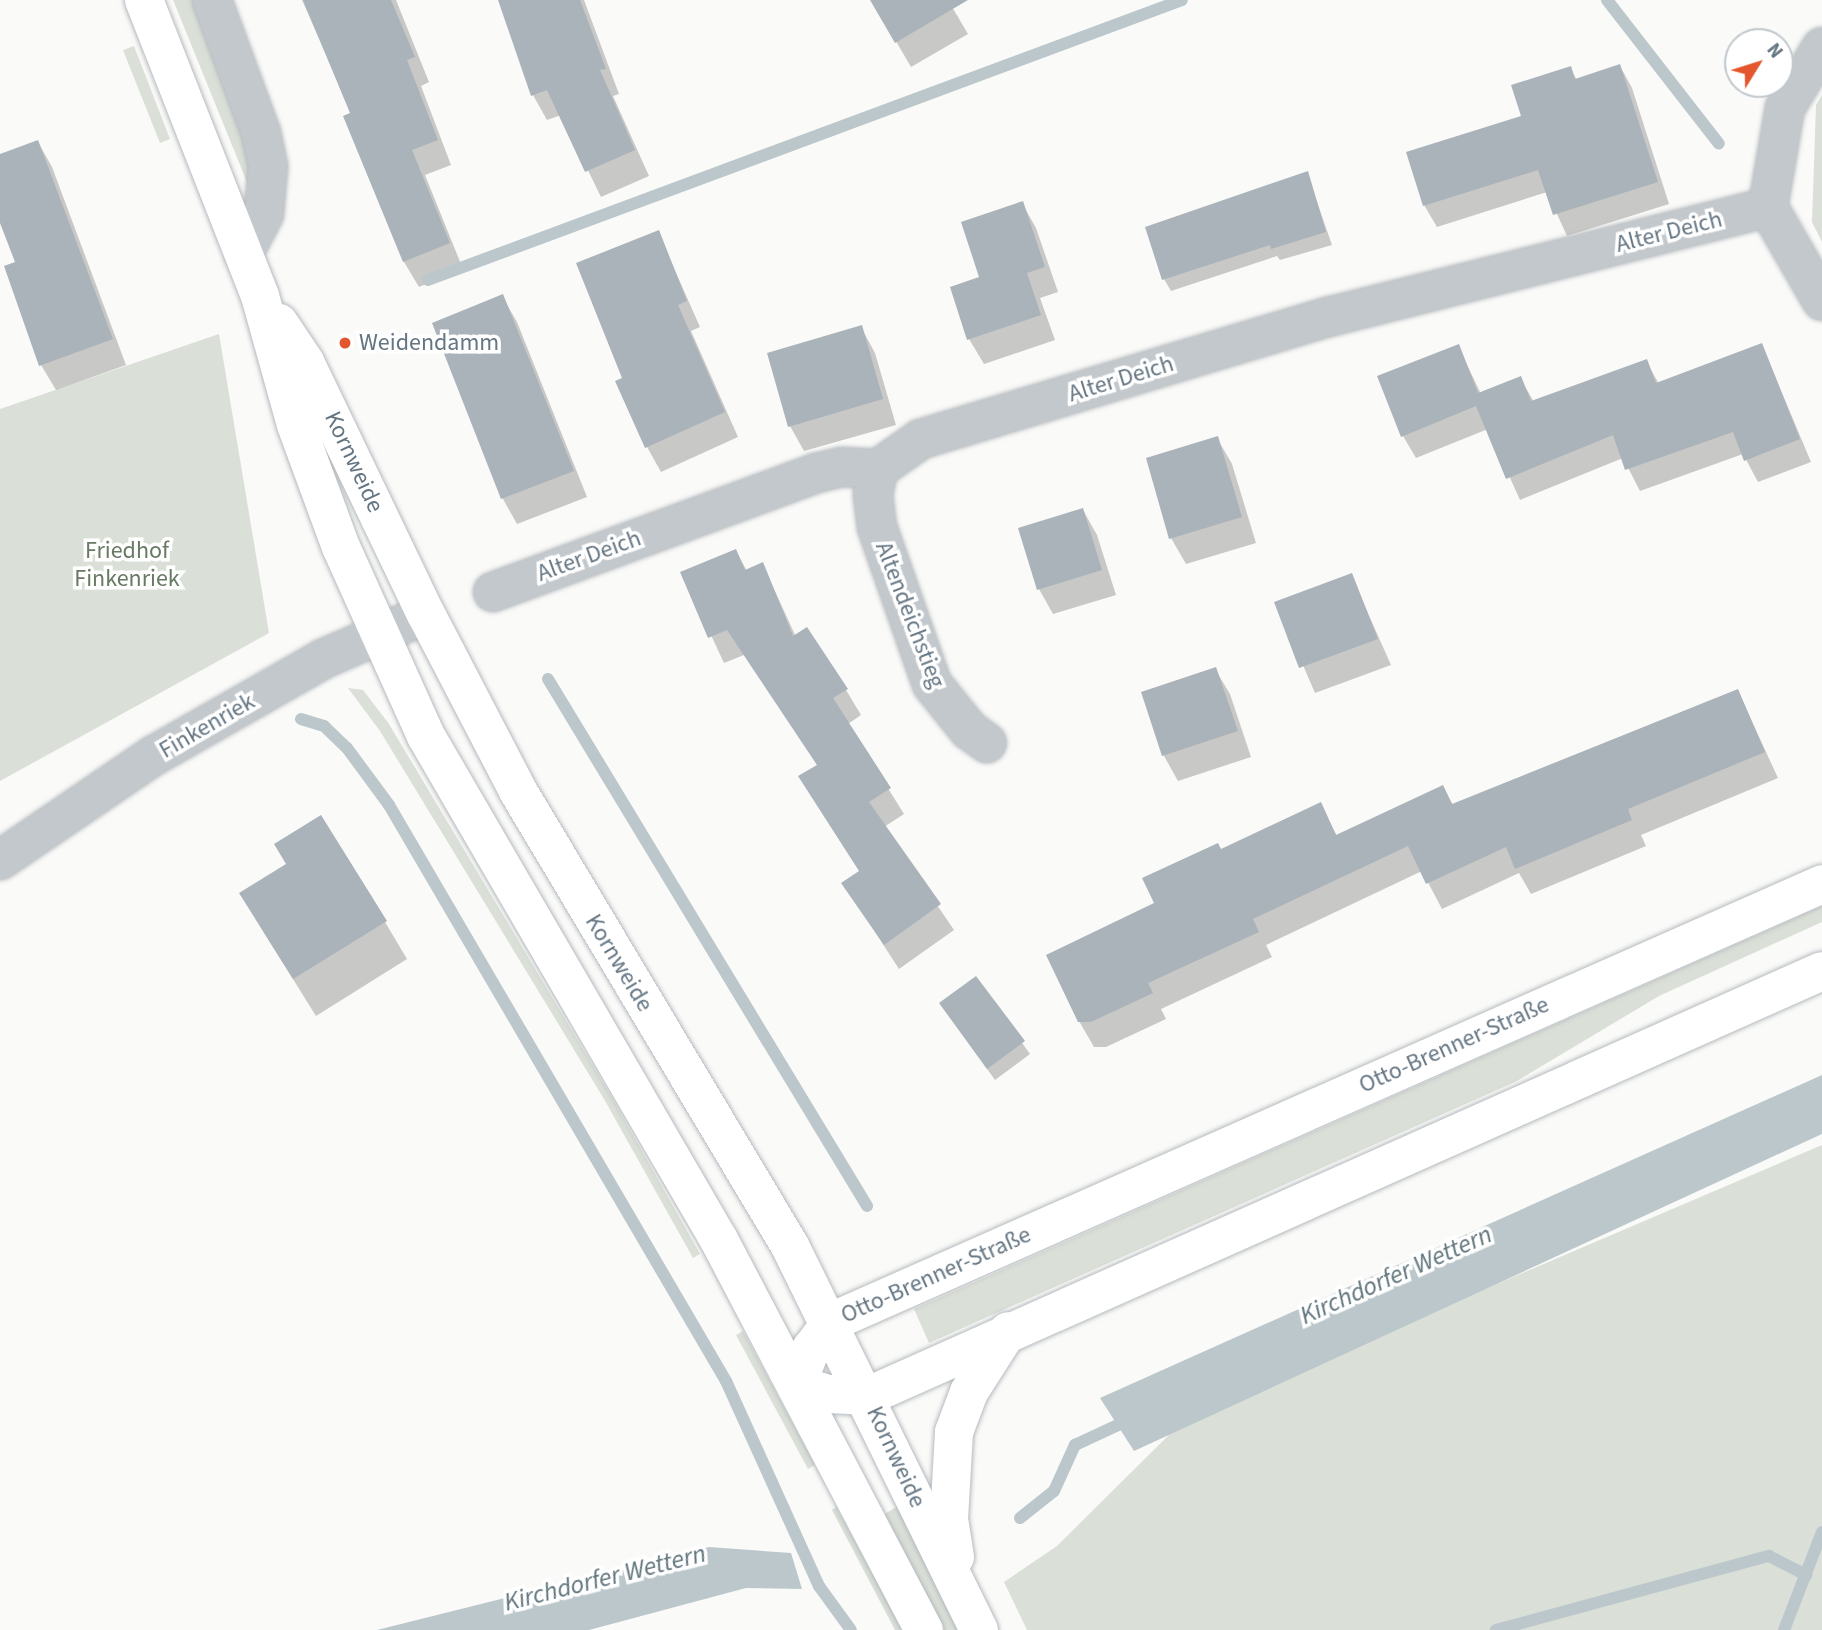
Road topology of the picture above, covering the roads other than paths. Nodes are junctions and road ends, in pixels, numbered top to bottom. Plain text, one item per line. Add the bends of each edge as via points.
1 (145, 0) edge
2 (212, 0) edge
3 (1822, 47) edge
4 (1768, 207) junction
5 (243, 254) junction
6 (260, 296) junction
7 (1822, 301) edge
8 (878, 469) junction
9 (493, 593) dead end
10 (426, 614) junction
11 (378, 633) junction
12 (987, 743) dead end
13 (0, 860) edge
14 (1822, 884) edge
15 (1822, 971) edge
16 (831, 1322) junction
17 (1008, 1331) junction
18 (797, 1385) junction
19 (867, 1396) junction
20 (961, 1594) junction
21 (925, 1630) edge
22 (979, 1630) edge

1 - 5 main road, Kornweide
2 - 5 street via 261,133 268,167 264,215
3 - 4 street via 1785,108
4 - 7 street
4 - 8 street, Alter Deich via 1328,317 921,439
5 - 6 main road, Kornweide
6 - 10 main road, Kornweide via 306,362
6 - 11 main road, Kornweide via 313,474
8 - 9 street, Alter Deich via 842,467 816,473
8 - 12 street, Altendeichstieg via 873,495 877,527 932,684 969,730
10 - 11 street, Finkenriek
10 - 16 main road, Kornweide via 562,868 749,1175
11 - 13 street, Finkenriek via 323,659 153,756
11 - 18 main road, Kornweide via 452,786 719,1240
14 - 16 main road, Otto-Brenner-Straße
15 - 17 main road
16 - 18 main road, Otto-Brenner-Straße via 811,1349
16 - 19 main road, Kornweide
17 - 19 main road
17 - 20 main road via 969,1392 954,1432 949,1519
18 - 19 main road via 829,1394
18 - 21 main road, Kornweide
19 - 20 main road, Kornweide
20 - 22 main road, Kornweide

